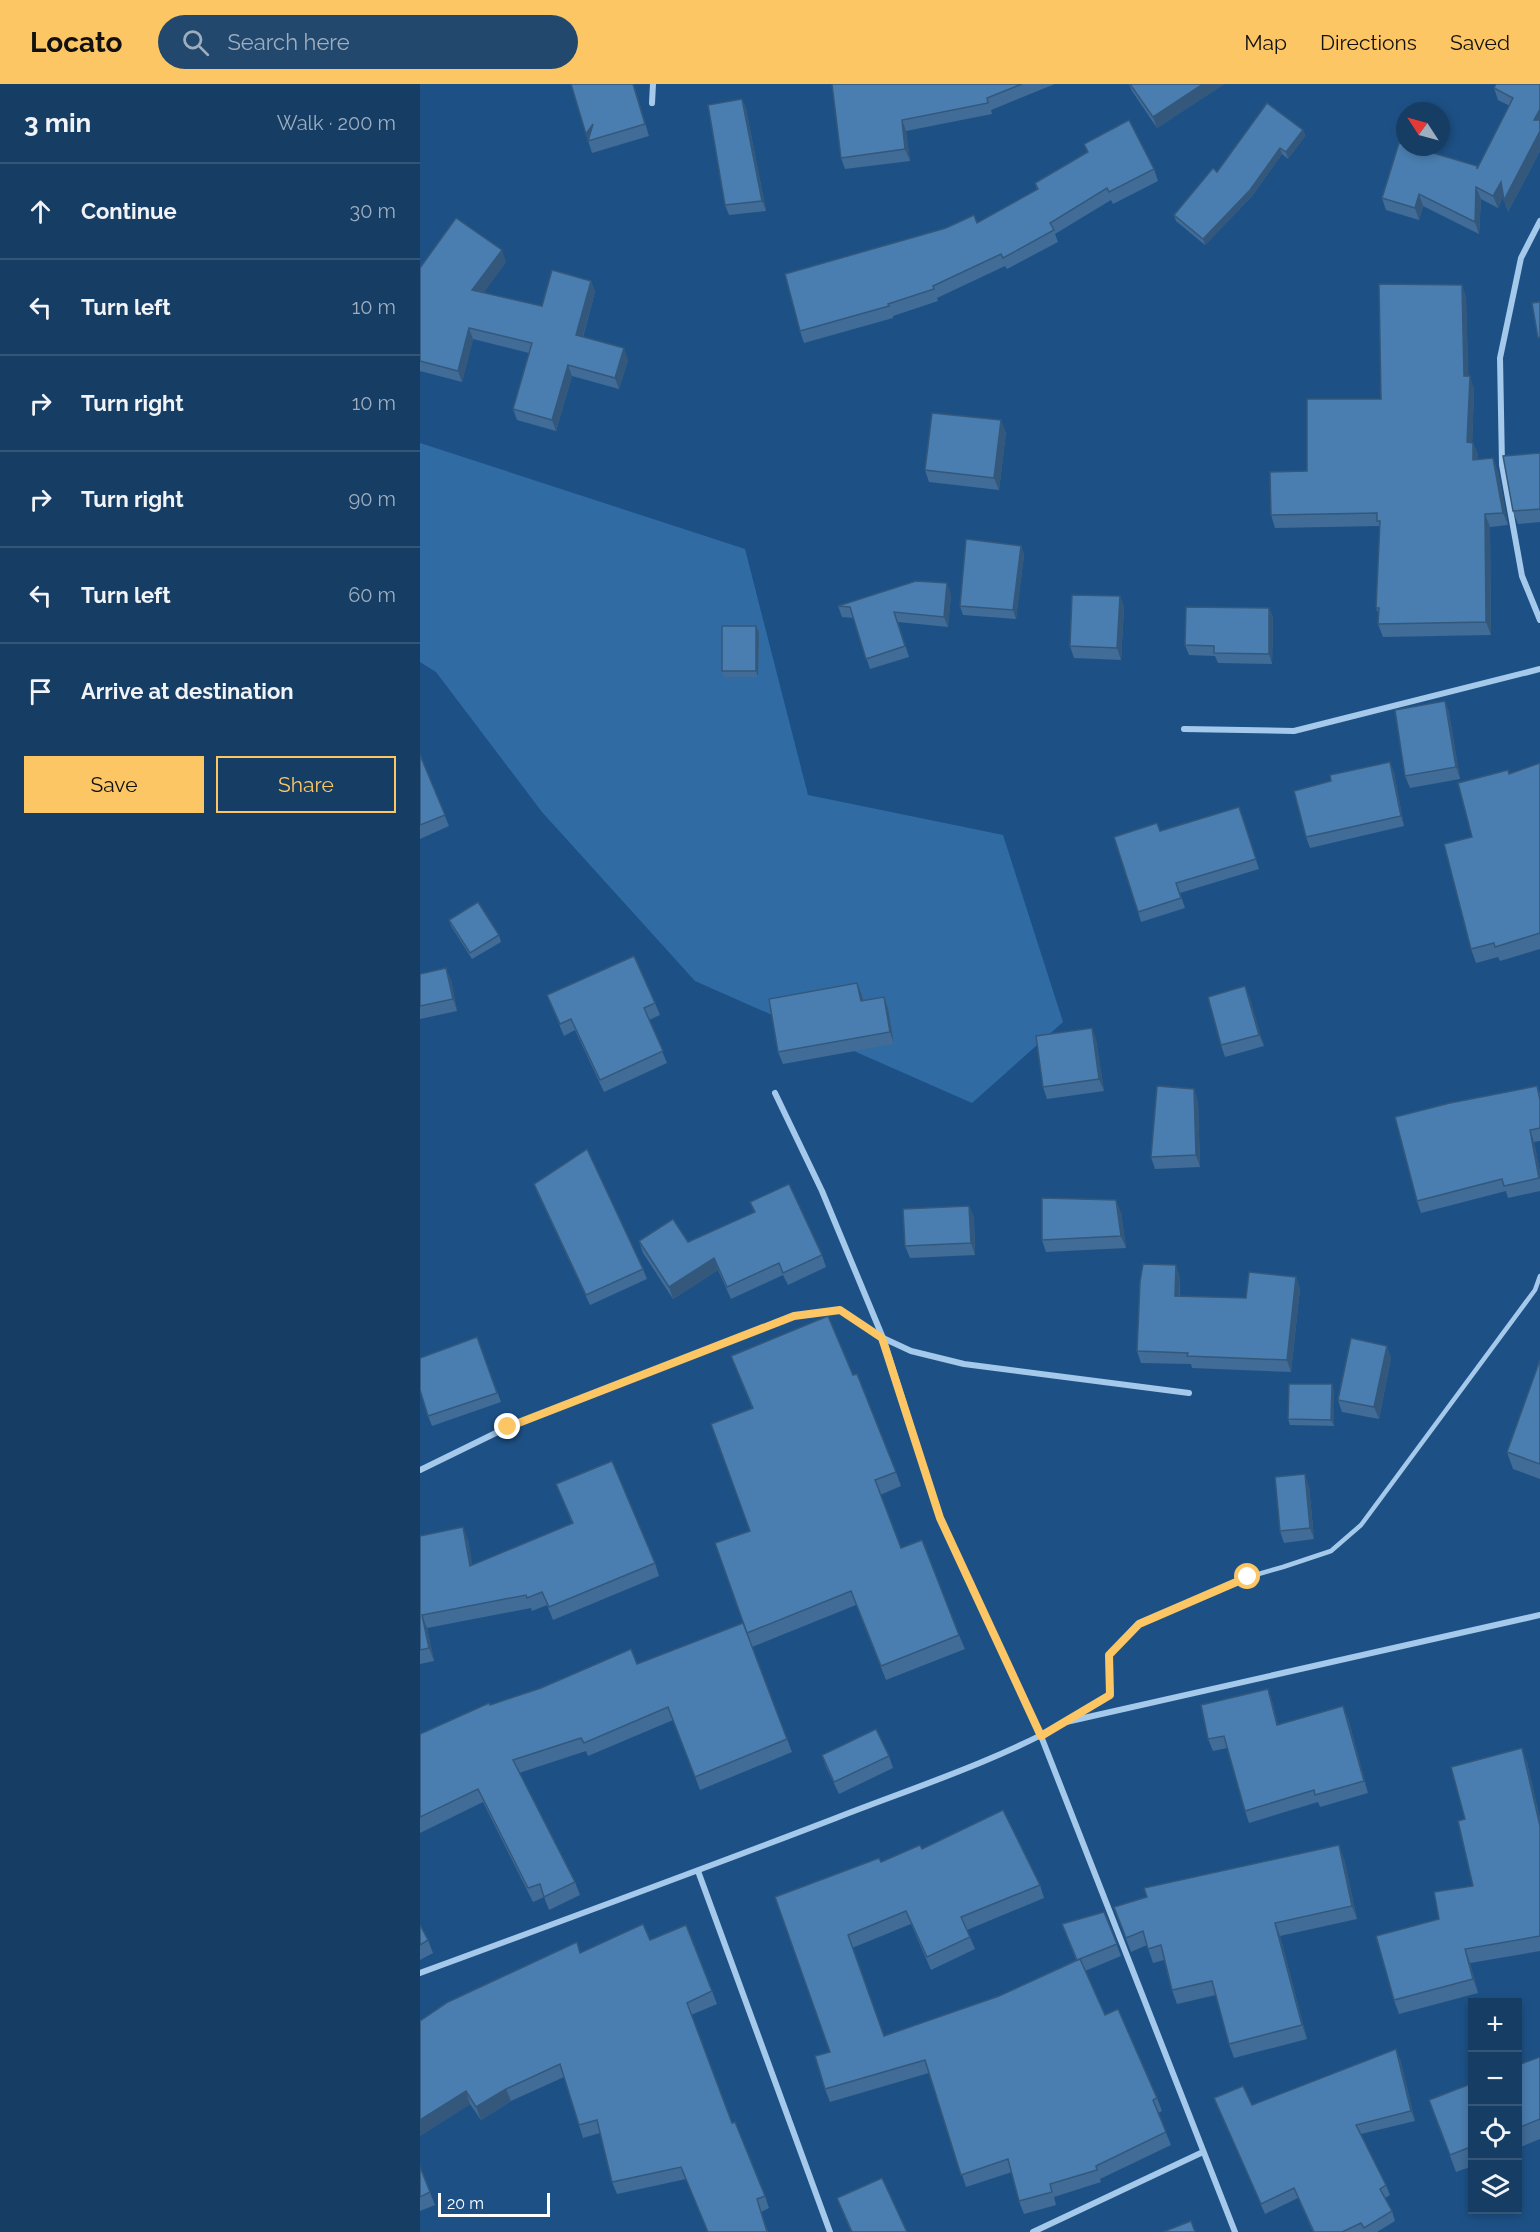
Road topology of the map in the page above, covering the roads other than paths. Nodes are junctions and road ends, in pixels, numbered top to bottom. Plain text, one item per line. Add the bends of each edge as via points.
1 (653, 84) edge
2 (652, 103) dead end
3 (1540, 221) edge
4 (1540, 620) edge
5 (1540, 669) edge
6 (1184, 729) dead end
7 (775, 1093) dead end
8 (1540, 1276) edge
9 (882, 1338) junction
10 (1189, 1394) dead end
11 (420, 1470) edge
12 (1540, 1617) edge
13 (1066, 1722) junction
14 (1041, 1736) junction
15 (698, 1871) junction
16 (420, 1973) edge
17 (1203, 2152) junction
18 (830, 2232) edge
19 (1033, 2232) edge
20 (1234, 2232) edge

1 - 2 street
3 - 4 street via 1521,258 1500,358 1502,465 1522,576
5 - 6 street via 1294,731
7 - 9 street via 822,1191
8 - 13 lane via 1535,1290 1361,1525 1331,1551 1248,1577 1139,1624 1109,1655 1110,1695
9 - 10 street via 911,1351 964,1364
9 - 11 street via 840,1310 794,1316 508,1427
9 - 14 street via 940,1518
12 - 13 street
13 - 14 street
14 - 15 street
14 - 17 street
15 - 16 street
15 - 18 street
17 - 19 street
17 - 20 street

